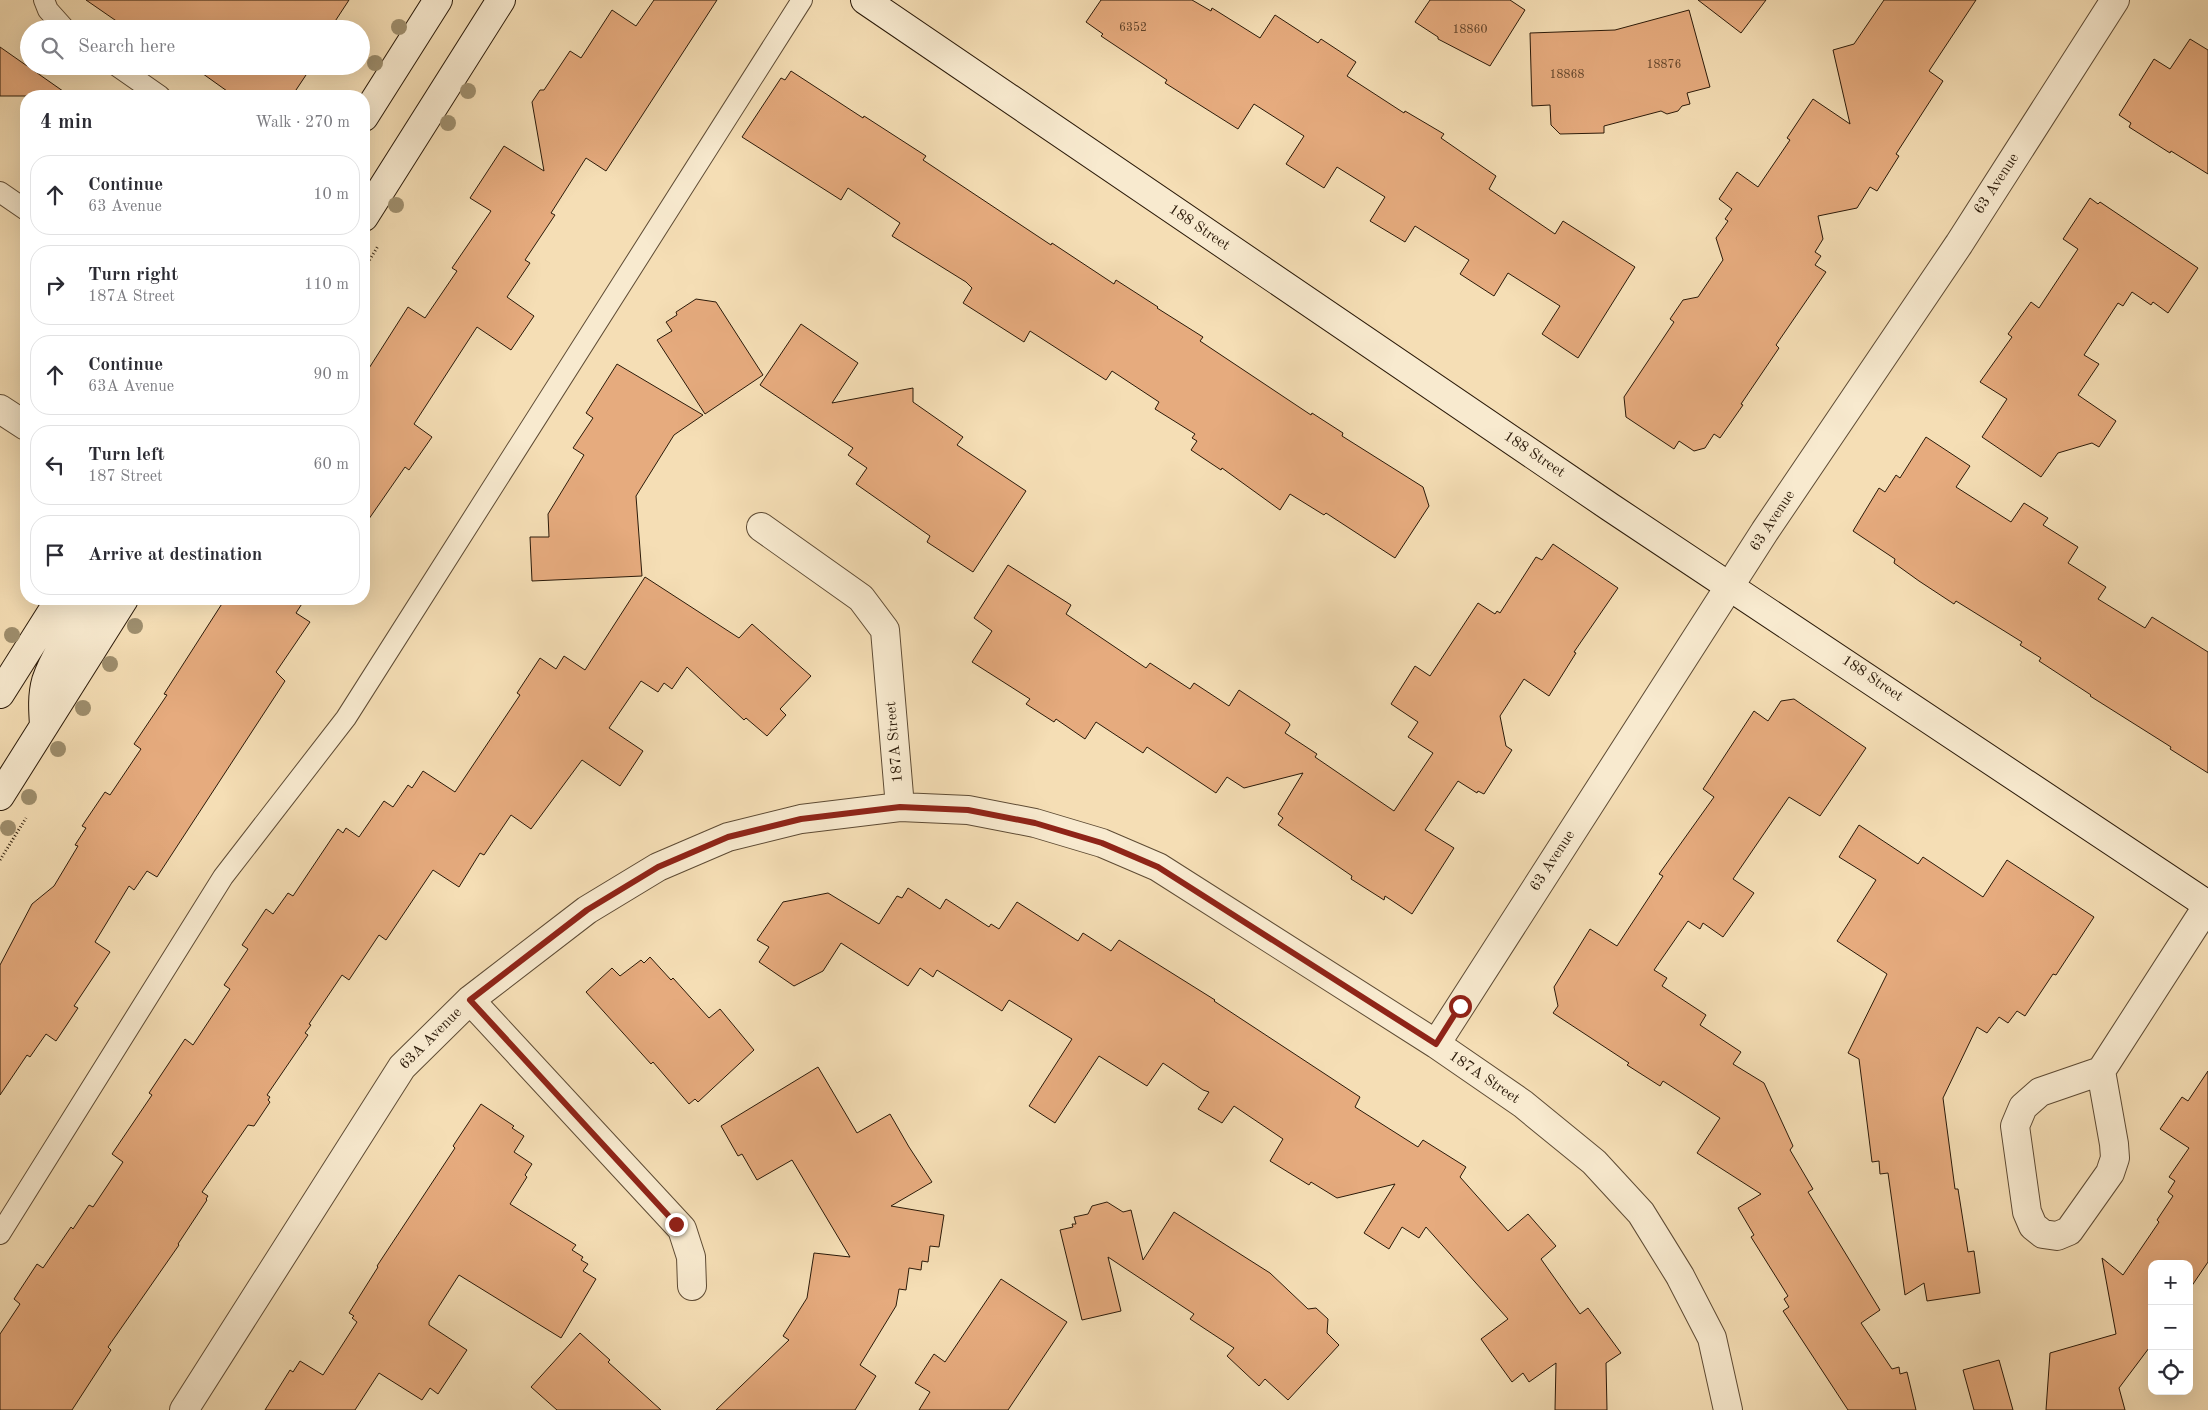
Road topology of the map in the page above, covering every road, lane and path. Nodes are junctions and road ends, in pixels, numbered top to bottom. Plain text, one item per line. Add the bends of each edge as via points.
1 (44, 0) edge
2 (438, 0) edge
3 (501, 0) edge
4 (802, 0) edge
5 (864, 0) edge
6 (2115, 0) edge
7 (57, 20) edge
8 (130, 75) edge
9 (151, 90) edge
10 (370, 108) edge
11 (0, 192) edge
12 (20, 206) edge
13 (370, 207) edge
14 (0, 409) edge
15 (20, 422) edge
16 (761, 527) dead end
17 (1730, 585) junction
18 (56, 605) edge
19 (89, 605) edge
20 (120, 605) edge
21 (0, 694) edge
22 (44, 726) junction
23 (0, 796) edge
24 (900, 807) junction
25 (2208, 905) edge
26 (470, 1000) junction
27 (1436, 1044) junction
28 (2101, 1071) junction
29 (0, 1234) edge
30 (692, 1286) dead end
31 (184, 1410) edge
32 (1728, 1410) edge

1 - 7 lane
2 - 10 street
3 - 13 street
4 - 29 lane via 346,718 223,877
5 - 17 street, 188 Street
6 - 17 street, 63 Avenue via 1959,244
8 - 9 lane
11 - 12 lane
14 - 15 street
16 - 24 street, 187A Street via 861,598 885,630
17 - 25 street, 188 Street
17 - 27 street, 63 Avenue
18 - 21 street
19 - 22 street via 58,655 46,682 42,706
20 - 22 street
22 - 23 street
24 - 26 street, 63A Avenue via 801,819 737,834 658,867 587,910
24 - 27 street, 187A Street via 968,810 1035,823 1102,843 1158,867
25 - 28 street
26 - 30 street via 682,1229 691,1257
26 - 31 street, 63A Avenue via 402,1067
27 - 32 street, 187A Street via 1523,1104 1594,1162 1641,1213 1680,1276 1712,1338
28 - 28 street via 2040,1092 2023,1107 2015,1126 2027,1212 2033,1226 2043,1234 2057,1236 2069,1230 2110,1173 2115,1158 2114,1144

